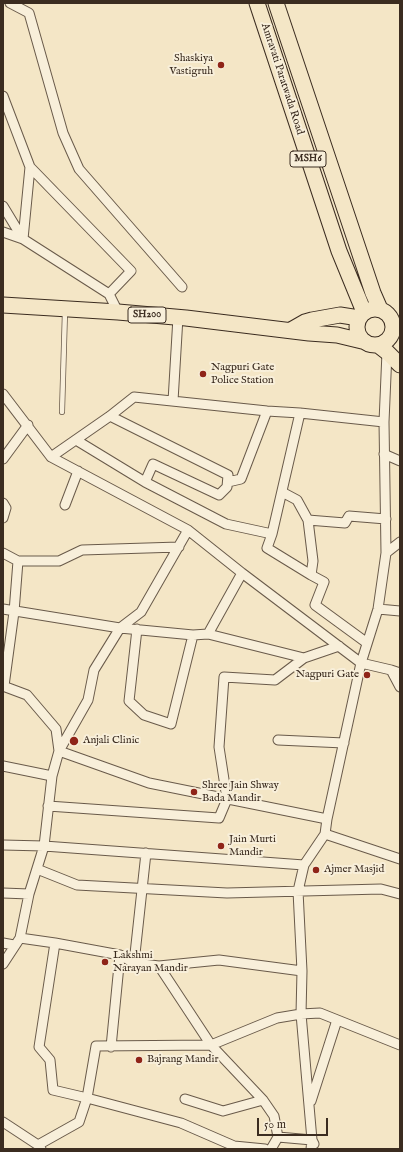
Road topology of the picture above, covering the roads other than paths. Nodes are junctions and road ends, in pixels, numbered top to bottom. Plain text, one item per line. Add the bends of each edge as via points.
1 (257, 3) edge
2 (276, 3) edge
3 (12, 4) edge
4 (3, 96) edge
5 (30, 167) junction
6 (3, 206) edge
7 (3, 232) edge
8 (23, 239) junction
9 (182, 287) dead end
10 (109, 294) junction
11 (3, 306) edge
12 (65, 309) junction
13 (380, 310) junction
14 (118, 312) junction
15 (361, 315) junction
16 (178, 317) junction
17 (291, 330) junction
18 (397, 332) edge
19 (362, 341) junction
20 (382, 349) junction
21 (400, 365) edge
22 (3, 394) edge
23 (173, 401) junction
24 (267, 411) junction
25 (62, 412) dead end
26 (300, 413) junction
27 (110, 416) junction
28 (384, 422) junction
29 (28, 425) junction
30 (76, 440) junction
31 (384, 454) junction
32 (51, 458) junction
33 (3, 459) edge
34 (400, 461) edge
35 (78, 471) junction
36 (145, 482) junction
37 (228, 482) junction
38 (282, 492) junction
39 (3, 503) edge
40 (66, 505) dead end
41 (3, 518) edge
42 (386, 519) junction
43 (308, 520) junction
44 (188, 530) junction
45 (272, 534) junction
46 (400, 542) edge
47 (179, 547) junction
48 (3, 553) edge
49 (386, 553) junction
50 (18, 561) junction
51 (242, 573) junction
52 (311, 575) junction
53 (378, 608) junction
54 (3, 609) edge
55 (400, 611) edge
56 (14, 612) junction
57 (120, 628) junction
58 (137, 629) junction
59 (208, 634) junction
60 (193, 635) junction
61 (367, 643) junction
62 (339, 646) junction
63 (304, 658) junction
64 (361, 663) junction
65 (391, 670) junction
66 (400, 673) edge
67 (3, 686) edge
68 (400, 687) edge
69 (278, 740) dead end
70 (344, 743) junction
71 (58, 751) junction
72 (3, 766) edge
73 (52, 776) junction
74 (227, 799) junction
75 (48, 806) junction
76 (327, 819) junction
77 (325, 834) junction
78 (3, 846) edge
79 (44, 846) junction
80 (146, 853) junction
81 (400, 858) edge
82 (304, 865) junction
83 (37, 869) junction
84 (141, 888) junction
85 (298, 891) junction
86 (3, 893) edge
87 (30, 894) junction
88 (400, 894) edge
89 (17, 942) junction
90 (3, 943) edge
91 (54, 943) junction
92 (120, 955) junction
93 (4, 960) edge
94 (134, 963) junction
95 (160, 966) junction
96 (302, 971) junction
97 (301, 1014) junction
98 (337, 1020) junction
99 (211, 1045) junction
100 (400, 1046) edge
101 (111, 1047) junction
102 (87, 1098) junction
103 (185, 1099) dead end
104 (263, 1100) junction
105 (309, 1106) junction
106 (3, 1122) edge
107 (278, 1137) junction
108 (311, 1145) edge
109 (40, 1147) edge
110 (265, 1149) edge
111 (271, 1149) edge
112 (316, 1149) edge

1 - 15 main road, Amravati Paratwada Road / MSH6
2 - 13 main road, Amravati Paratwada Road / MSH6
3 - 9 street via 30,13 63,133 82,174
4 - 5 street
5 - 8 street
5 - 10 street via 131,271
6 - 8 street
7 - 8 street
8 - 10 street
10 - 14 street
11 - 12 main road, SH200
12 - 14 main road, SH200
12 - 25 lane
13 - 15 main road via 372,309
13 - 18 main road via 390,317
14 - 16 main road, SH200
15 - 17 main road via 340,315 312,320
15 - 19 main road via 356,326
16 - 17 main road, SH200
16 - 23 street
17 - 19 main road, SH200 via 309,334 337,335
18 - 20 main road via 385,342
19 - 20 main road
20 - 21 main road
20 - 28 street
22 - 29 street
23 - 24 street
23 - 27 street via 134,397
24 - 26 street
24 - 37 street via 241,479
26 - 28 street
26 - 38 street
27 - 30 street
27 - 37 street via 228,475
28 - 31 street
29 - 32 street
29 - 33 street
30 - 32 street
30 - 36 street
31 - 34 street
31 - 42 street
32 - 35 street
35 - 40 street
35 - 44 street
36 - 37 street via 153,464 219,495 227,487
36 - 45 street via 226,524
38 - 43 street via 297,500
38 - 45 street
39 - 41 street via 6,508
42 - 43 street via 349,516 345,524
42 - 49 street
43 - 52 street via 313,561
44 - 47 street
44 - 51 street
45 - 52 street via 267,548
46 - 49 street
47 - 50 street via 82,550 59,562
47 - 57 street via 141,612
48 - 50 street
49 - 53 street
50 - 56 street
51 - 59 street
51 - 62 street
52 - 61 street via 324,582 315,605
53 - 55 street
53 - 61 street
54 - 56 street
56 - 57 street
56 - 67 street
57 - 58 street
57 - 71 street via 94,670 88,700
58 - 60 street
58 - 60 street via 129,701 144,715 172,724
59 - 60 street
59 - 63 street
61 - 64 street
62 - 63 street
62 - 64 street
63 - 74 street via 275,680 224,678 219,747
64 - 65 street
64 - 70 street
65 - 66 street
65 - 68 street
67 - 71 street via 27,695 56,729
69 - 70 street
70 - 76 street
71 - 73 street
71 - 74 street via 149,783
72 - 73 street
73 - 75 street
74 - 75 street via 219,818
74 - 76 street
75 - 79 street
76 - 77 street
77 - 81 street
77 - 82 street
78 - 79 street
79 - 80 street
79 - 83 street
80 - 82 street
80 - 84 street
82 - 85 street
83 - 84 street via 77,885
83 - 87 street
84 - 85 street via 227,893
84 - 94 street
85 - 88 street via 380,889
85 - 96 street
86 - 87 street
87 - 89 street
89 - 90 street
89 - 91 street
89 - 93 street
91 - 92 street
91 - 102 street via 38,1047 50,1060 53,1090
92 - 94 street
92 - 101 street
94 - 95 street
95 - 96 street via 219,960
95 - 99 street
96 - 97 street
97 - 98 street via 320,1013
97 - 99 street via 278,1018
97 - 105 street
98 - 100 street
98 - 105 street
99 - 101 street
99 - 104 street
101 - 102 street via 96,1046
102 - 109 street via 78,1122
102 - 110 street via 181,1123 234,1146
103 - 104 street via 223,1110
104 - 107 street via 274,1116
105 - 108 street
106 - 109 street
107 - 108 street
107 - 111 street
108 - 112 street

